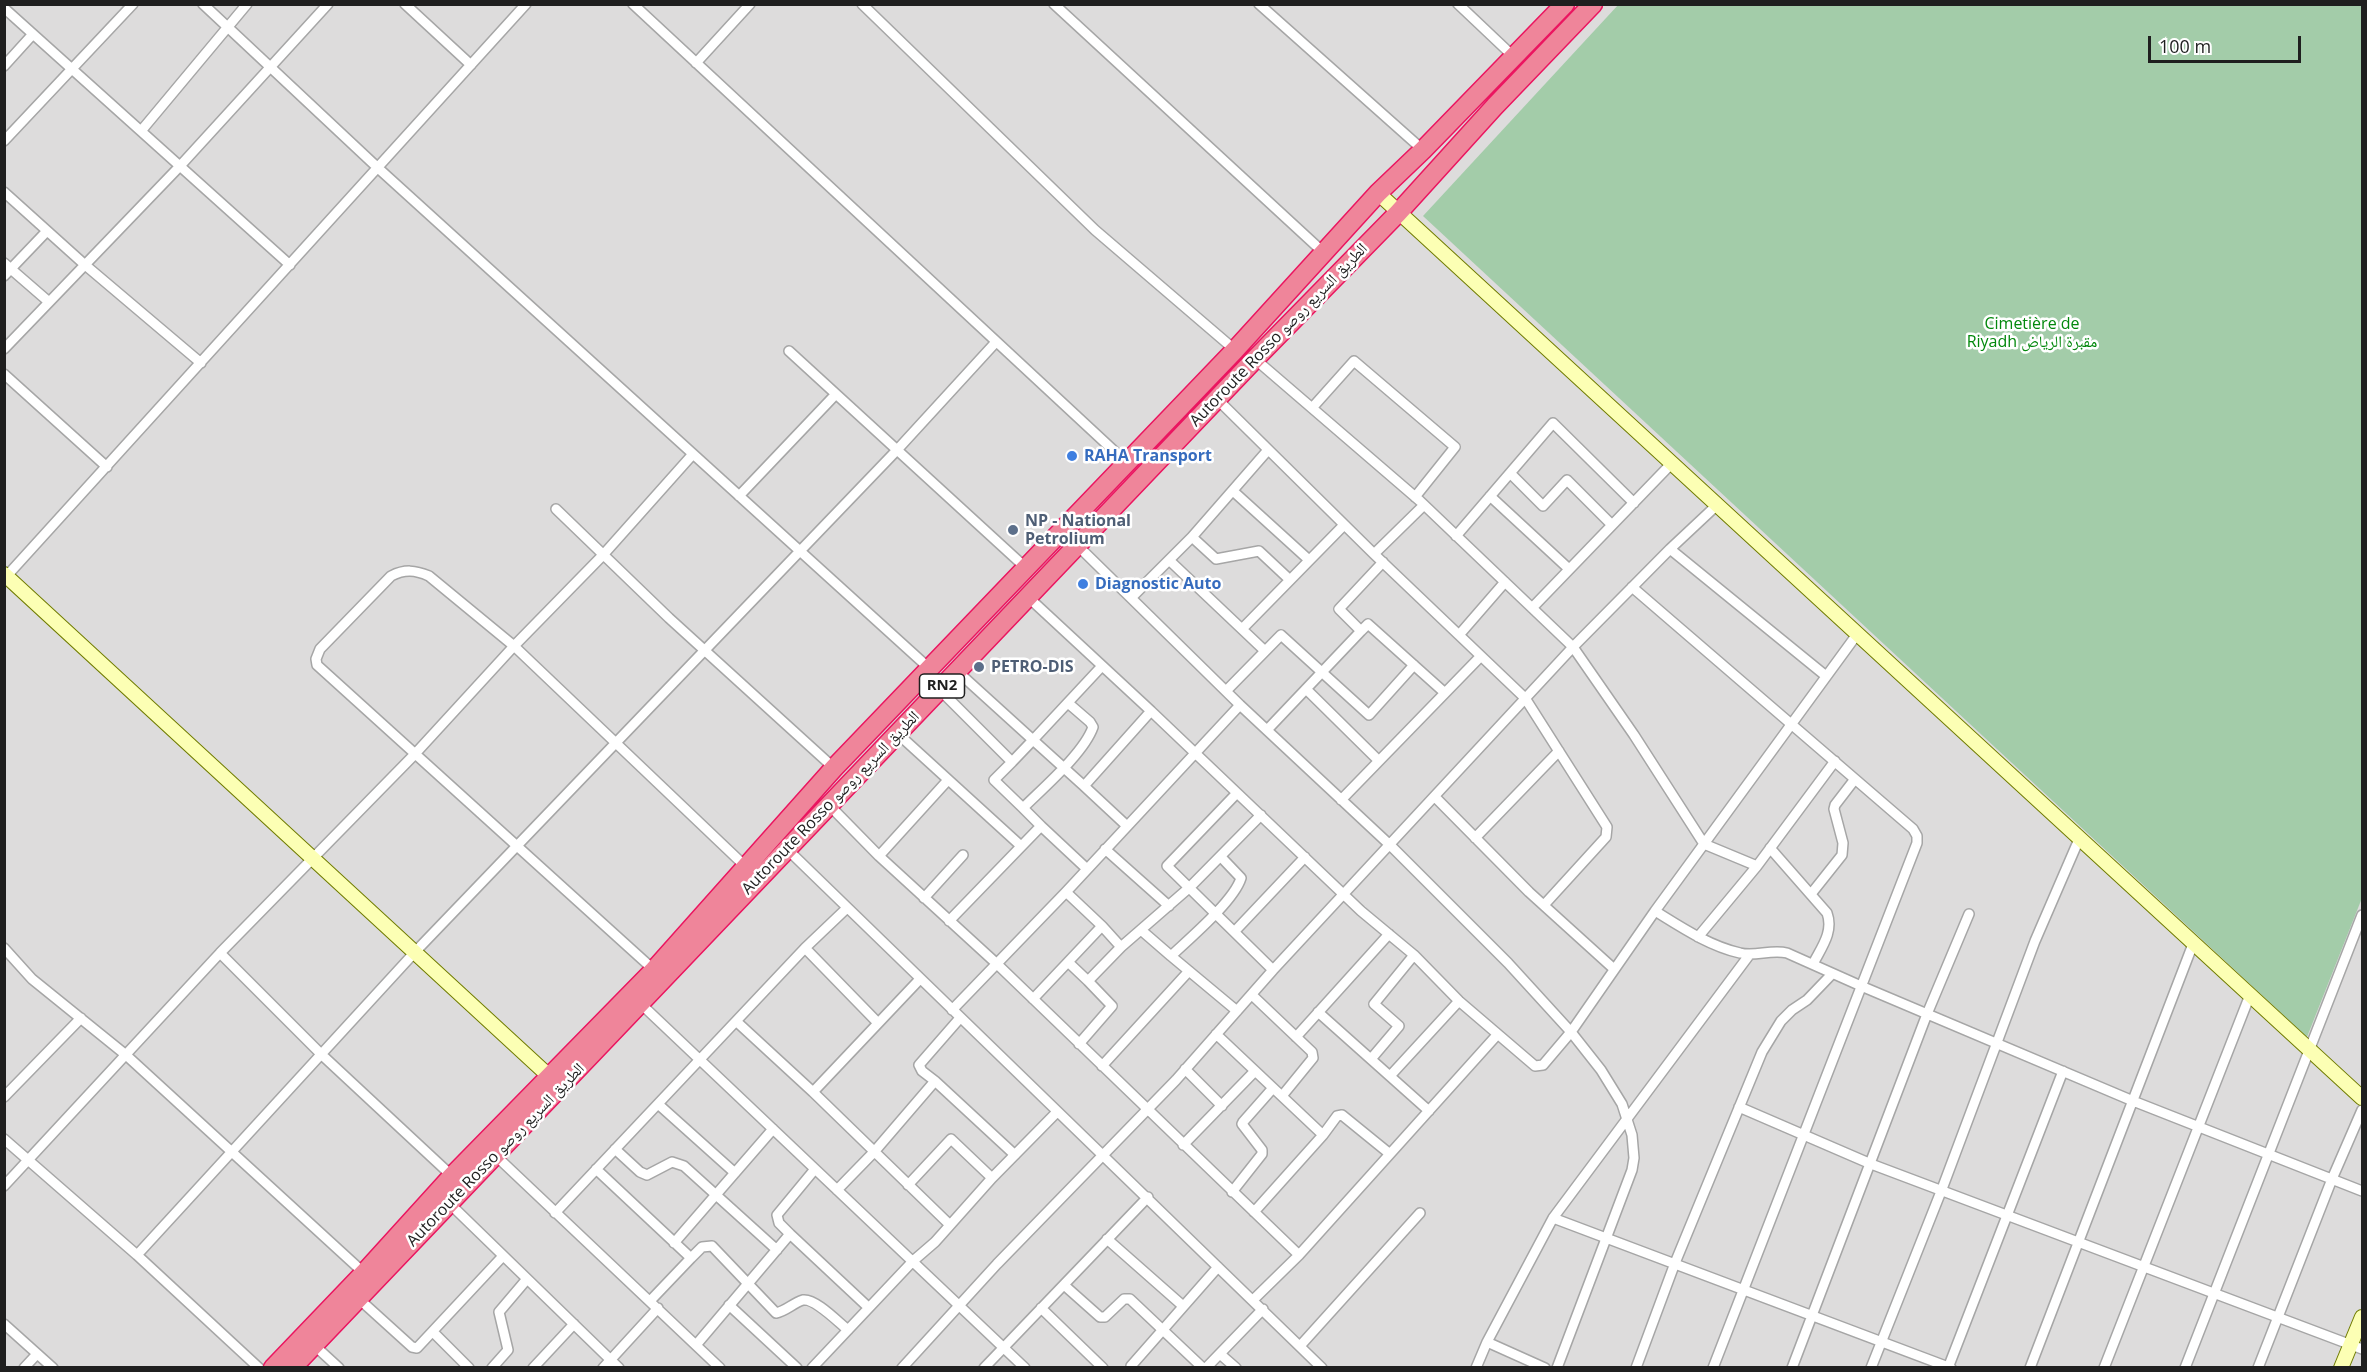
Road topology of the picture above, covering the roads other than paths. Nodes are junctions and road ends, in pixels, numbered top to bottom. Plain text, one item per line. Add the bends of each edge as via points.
1 (133, 4) edge
2 (203, 4) edge
3 (247, 4) edge
4 (328, 4) edge
5 (405, 4) edge
6 (526, 4) edge
7 (633, 4) edge
8 (750, 4) edge
9 (862, 4) edge
10 (1054, 4) edge
11 (1259, 4) edge
12 (1458, 4) edge
13 (1565, 4) edge
14 (1593, 4) edge
15 (4, 8) edge
16 (229, 28) junction
17 (33, 34) junction
18 (1514, 57) junction
19 (696, 63) junction
20 (471, 65) junction
21 (4, 66) edge
22 (271, 68) junction
23 (72, 69) junction
24 (141, 131) junction
25 (4, 141) edge
26 (1423, 150) junction
27 (180, 166) junction
28 (378, 168) junction
29 (4, 192) edge
30 (1378, 193) junction
31 (1398, 213) junction
32 (47, 231) junction
33 (1323, 252) junction
34 (84, 264) junction
35 (290, 266) junction
36 (7, 270) edge
37 (49, 302) junction
38 (996, 342) junction
39 (4, 349) edge
40 (1235, 350) junction
41 (789, 351) dead end
42 (1255, 359) junction
43 (201, 363) junction
44 (4, 374) edge
45 (836, 394) junction
46 (1217, 399) junction
47 (1312, 408) junction
48 (897, 450) junction
49 (1268, 450) junction
50 (693, 454) junction
51 (1126, 462) junction
52 (1672, 463) junction
53 (107, 467) junction
54 (1510, 473) junction
55 (1233, 491) junction
56 (739, 496) junction
57 (1490, 496) junction
58 (1415, 497) junction
59 (1634, 503) junction
60 (1424, 505) junction
61 (1718, 505) junction
62 (556, 509) dead end
63 (1344, 525) junction
64 (1612, 525) junction
65 (1456, 536) junction
66 (1192, 537) junction
67 (1077, 545) junction
68 (1670, 549) junction
69 (799, 551) junction
70 (1374, 554) junction
71 (603, 555) junction
72 (1169, 560) junction
73 (1309, 560) junction
74 (1383, 562) junction
75 (1026, 568) junction
76 (1569, 569) junction
77 (5, 576) edge
78 (1290, 580) junction
79 (1505, 582) junction
80 (1632, 588) junction
81 (1028, 597) junction
82 (1131, 598) junction
83 (1532, 608) junction
84 (1242, 629) junction
85 (1360, 631) junction
86 (1858, 633) junction
87 (1459, 635) junction
88 (514, 646) junction
89 (1573, 647) junction
90 (704, 650) junction
91 (1265, 651) junction
92 (1481, 656) junction
93 (1414, 665) junction
94 (1102, 666) junction
95 (930, 669) junction
96 (957, 671) junction
97 (1322, 672) junction
98 (1826, 676) junction
99 (939, 689) junction
100 (1306, 689) junction
101 (1227, 691) junction
102 (1445, 693) junction
103 (1525, 698) junction
104 (1068, 703) junction
105 (1240, 705) junction
106 (1151, 711) junction
107 (1791, 724) junction
108 (1267, 730) junction
109 (897, 733) junction
110 (1033, 740) junction
111 (617, 744) junction
112 (1559, 751) junction
113 (1195, 753) junction
114 (414, 754) junction
115 (1834, 761) junction
116 (1012, 762) junction
117 (1378, 762) junction
118 (834, 768) junction
119 (1064, 768) junction
120 (1855, 779) junction
121 (948, 780) junction
122 (1084, 786) junction
123 (1237, 793) junction
124 (1435, 797) junction
125 (1341, 800) junction
126 (829, 805) junction
127 (1023, 808) junction
128 (1261, 815) junction
129 (1041, 826) junction
130 (1127, 826) junction
131 (2080, 837) junction
132 (1475, 838) junction
133 (1704, 844) junction
134 (516, 846) junction
135 (1021, 846) junction
136 (1390, 846) junction
137 (1770, 848) junction
138 (787, 849) junction
139 (1105, 849) junction
140 (963, 855) dead end
141 (879, 856) junction
142 (1221, 857) junction
143 (1305, 857) junction
144 (312, 858) junction
145 (745, 866) junction
146 (1757, 866) junction
147 (1087, 869) junction
148 (1190, 887) junction
149 (1066, 892) junction
150 (1346, 894) junction
151 (1811, 894) junction
152 (924, 898) junction
153 (1544, 905) junction
154 (1169, 906) junction
155 (847, 908) junction
156 (1655, 910) junction
157 (1216, 912) junction
158 (1969, 914) dead end
159 (2362, 915) edge
160 (949, 921) junction
161 (1102, 926) junction
162 (1141, 930) junction
163 (1235, 931) junction
164 (1389, 934) junction
165 (1698, 937) junction
166 (2352, 942) junction
167 (2193, 944) junction
168 (1121, 947) junction
169 (2362, 947) edge
170 (4, 948) edge
171 (805, 948) junction
172 (415, 952) junction
173 (220, 953) junction
174 (1750, 954) junction
175 (1171, 956) junction
176 (1414, 956) junction
177 (1068, 962) junction
178 (997, 964) junction
179 (1813, 964) junction
180 (1614, 969) junction
181 (654, 970) junction
182 (1273, 970) junction
183 (1189, 971) junction
184 (1832, 974) junction
185 (920, 979) junction
186 (1088, 981) junction
187 (1860, 986) junction
188 (1252, 995) junction
189 (2250, 995) junction
190 (1033, 999) junction
191 (1459, 1001) junction
192 (641, 1004) junction
193 (952, 1010) junction
194 (1237, 1011) junction
195 (1318, 1012) junction
196 (1927, 1014) junction
197 (81, 1018) junction
198 (960, 1018) junction
199 (736, 1022) junction
200 (878, 1023) junction
201 (1571, 1032) junction
202 (1216, 1034) junction
203 (1497, 1035) junction
204 (1296, 1037) junction
205 (1997, 1042) junction
206 (1079, 1044) junction
207 (2309, 1049) junction
208 (126, 1055) junction
209 (322, 1055) junction
210 (1371, 1059) junction
211 (701, 1060) junction
212 (1102, 1066) junction
213 (1185, 1069) junction
214 (1255, 1071) junction
215 (2063, 1071) junction
216 (550, 1077) junction
217 (1390, 1077) junction
218 (935, 1081) junction
219 (1273, 1088) junction
220 (813, 1092) junction
221 (1282, 1096) junction
222 (4, 1097) edge
223 (2362, 1098) edge
224 (2133, 1101) junction
225 (658, 1104) junction
226 (1222, 1106) junction
227 (1739, 1107) junction
228 (1146, 1110) junction
229 (1429, 1110) junction
230 (2362, 1110) edge
231 (1057, 1112) junction
232 (1628, 1118) junction
233 (2199, 1127) junction
234 (773, 1129) junction
235 (1323, 1135) junction
236 (1803, 1136) junction
237 (4, 1139) edge
238 (1183, 1145) junction
239 (615, 1149) junction
240 (230, 1152) junction
241 (874, 1152) junction
242 (1390, 1154) junction
243 (2268, 1154) junction
244 (495, 1155) junction
245 (1015, 1155) junction
246 (1104, 1155) junction
247 (30, 1161) junction
248 (1871, 1164) junction
249 (815, 1168) junction
250 (596, 1169) junction
251 (735, 1173) junction
252 (452, 1176) junction
253 (992, 1178) junction
254 (2332, 1179) junction
255 (908, 1185) junction
256 (4, 1186) edge
257 (1942, 1189) junction
258 (837, 1190) junction
259 (2362, 1191) edge
260 (1232, 1192) junction
261 (717, 1196) junction
262 (1148, 1197) junction
263 (449, 1203) junction
264 (1254, 1212) junction
265 (555, 1213) junction
266 (1420, 1213) dead end
267 (2008, 1215) junction
268 (1553, 1218) junction
269 (950, 1225) junction
270 (790, 1234) junction
271 (1605, 1236) junction
272 (1107, 1239) junction
273 (2079, 1242) junction
274 (674, 1243) junction
275 (777, 1250) junction
276 (137, 1255) junction
277 (1299, 1255) junction
278 (503, 1256) junction
279 (691, 1258) junction
280 (913, 1261) junction
281 (1675, 1263) junction
282 (2144, 1266) junction
283 (1218, 1267) junction
284 (364, 1273) junction
285 (527, 1279) junction
286 (747, 1285) junction
287 (1064, 1285) junction
288 (1743, 1289) junction
289 (2214, 1293) junction
290 (359, 1299) junction
291 (1253, 1300) junction
292 (654, 1305) junction
293 (729, 1305) junction
294 (960, 1306) junction
295 (1183, 1306) junction
296 (868, 1307) junction
297 (1041, 1308) junction
298 (1263, 1309) junction
299 (1812, 1315) junction
300 (2277, 1317) junction
301 (2362, 1317) edge
302 (4, 1324) edge
303 (574, 1324) junction
304 (1163, 1328) junction
305 (848, 1330) junction
306 (433, 1332) junction
307 (1881, 1341) junction
308 (1487, 1342) junction
309 (314, 1345) junction
310 (696, 1345) junction
311 (1300, 1346) junction
312 (1004, 1347) junction
313 (2357, 1347) edge
314 (37, 1353) junction
315 (1220, 1354) junction
316 (610, 1359) junction
317 (1131, 1367) edge
318 (1949, 1367) edge
319 (24, 1368) edge
320 (53, 1368) edge
321 (259, 1368) edge
322 (273, 1368) edge
323 (292, 1368) edge
324 (339, 1368) edge
325 (469, 1368) edge
326 (492, 1368) edge
327 (533, 1368) edge
328 (603, 1368) edge
329 (619, 1368) edge
330 (720, 1368) edge
331 (797, 1368) edge
332 (812, 1368) edge
333 (902, 1368) edge
334 (984, 1368) edge
335 (1025, 1368) edge
336 (1104, 1368) edge
337 (1205, 1368) edge
338 (1236, 1368) edge
339 (1322, 1368) edge
340 (1476, 1368) edge
341 (1545, 1368) edge
342 (1557, 1368) edge
343 (1636, 1368) edge
344 (1713, 1368) edge
345 (1792, 1368) edge
346 (1871, 1368) edge
347 (2030, 1368) edge
348 (2104, 1368) edge
349 (2185, 1368) edge
350 (2258, 1368) edge
351 (2341, 1368) edge

1 - 23 street
2 - 16 street
3 - 16 street
4 - 22 street
5 - 20 street
6 - 20 street
7 - 19 street
8 - 19 street
9 - 40 street via 1087,222
10 - 33 street
11 - 26 street
12 - 18 street
13 - 18 highway, Autoroute Rosso الطريق السريع روصو / RN2
14 - 31 highway, Autoroute Rosso الطريق السريع روصو / RN2
15 - 17 street
16 - 22 street
16 - 24 street
17 - 21 street
17 - 23 street
18 - 26 highway, Autoroute Rosso الطريق السريع روصو / RN2
19 - 38 street
20 - 28 street
22 - 27 street
22 - 28 street
23 - 24 street
23 - 25 street
24 - 27 street
26 - 30 highway, Autoroute Rosso الطريق السريع روصو / RN2
27 - 34 street
27 - 35 street
28 - 35 street
28 - 50 street
29 - 32 street
30 - 31 street
30 - 33 highway, Autoroute Rosso الطريق السريع روصو / RN2
31 - 42 highway, Autoroute Rosso الطريق السريع روصو / RN2
31 - 52 street
32 - 34 street
32 - 36 street
33 - 40 highway, Autoroute Rosso الطريق السريع روصو / RN2
34 - 37 street
34 - 43 street
35 - 43 street
36 - 37 street
37 - 39 street
38 - 48 street
38 - 51 street
40 - 51 highway, Autoroute Rosso الطريق السريع روصو / RN2
41 - 45 street
42 - 46 highway, Autoroute Rosso الطريق السريع روصو / RN2
42 - 47 street
43 - 53 street
44 - 53 street
45 - 48 street
45 - 56 street
46 - 49 street
46 - 67 highway, Autoroute Rosso الطريق السريع روصو / RN2
47 - 58 street
47 - 58 street via 1354,361 1455,447
48 - 69 street
48 - 75 street
49 - 55 street
49 - 63 street
50 - 56 street
50 - 71 street
51 - 75 highway, Autoroute Rosso الطريق السريع روصو / RN2
52 - 59 street
52 - 61 street
53 - 77 street
54 - 57 street
54 - 59 street via 1553,423
54 - 64 street via 1543,506 1566,480
55 - 66 street
55 - 73 street
56 - 69 street
57 - 65 street
57 - 76 street
58 - 60 street
59 - 64 street
60 - 65 street
60 - 70 street
61 - 68 street
61 - 86 street
62 - 71 street
63 - 70 street
63 - 73 street
64 - 76 street
65 - 79 street
66 - 72 street
66 - 78 street via 1216,559 1259,551
67 - 81 highway, Autoroute Rosso الطريق السريع روصو / RN2
67 - 82 street
68 - 80 street
68 - 98 street
69 - 90 street
69 - 95 street
70 - 74 street
71 - 88 street
71 - 90 street
72 - 82 street
72 - 84 street
73 - 78 street
74 - 85 street via 1339,609
74 - 87 street
75 - 95 highway, Autoroute Rosso الطريق السريع روصو / RN2
76 - 83 street
77 - 144 street
78 - 84 street
79 - 83 street
79 - 87 street
80 - 89 street
80 - 107 street
81 - 94 street
81 - 96 highway, Autoroute Rosso الطريق السريع روصو / RN2
82 - 101 street
83 - 89 street
84 - 91 street
85 - 93 street via 1368,624
85 - 97 street
86 - 98 street
86 - 131 street
87 - 92 street
88 - 111 street
88 - 114 street
88 - 114 street via 429,576 416,570 391,576 320,649 317,665
89 - 103 street
89 - 133 street
90 - 111 street
90 - 118 street
91 - 97 street via 1281,635
91 - 101 street
92 - 102 street
92 - 103 street
93 - 97 street via 1369,715
93 - 102 street
94 - 104 street
94 - 106 street
95 - 118 highway, Autoroute Rosso الطريق السريع روصو / RN2
96 - 99 highway, Autoroute Rosso الطريق السريع روصو / RN2
96 - 110 street
97 - 100 street
98 - 107 street
99 - 109 highway, Autoroute Rosso الطريق السريع روصو / RN2
99 - 116 street
100 - 108 street
100 - 117 street
101 - 105 street
102 - 117 street
103 - 112 street
103 - 124 street
104 - 110 street
104 - 119 street via 1093,728
105 - 108 street
105 - 113 street
106 - 113 street
106 - 122 street
107 - 115 street
107 - 133 street
108 - 125 street
109 - 121 street
109 - 126 highway, Autoroute Rosso الطريق السريع روصو / RN2
110 - 116 street
110 - 119 street
111 - 134 street
111 - 145 street
112 - 132 street
112 - 153 street via 1607,832
113 - 123 street
113 - 130 street
114 - 134 street
114 - 144 street
115 - 120 street
115 - 137 street
116 - 127 street via 994,780
117 - 125 street
118 - 145 highway, Autoroute Rosso الطريق السريع روصو / RN2
119 - 122 street
119 - 127 street
120 - 151 street via 1834,809 1842,855
120 - 187 street via 1917,836
121 - 135 street
121 - 141 street
122 - 130 street
123 - 128 street
123 - 148 street via 1167,866
124 - 132 street
124 - 136 street
125 - 136 street
126 - 138 highway, Autoroute Rosso الطريق السريع روصو / RN2
126 - 141 street
127 - 129 street
128 - 142 street
128 - 143 street
129 - 135 street
129 - 147 street
130 - 139 street
131 - 167 street
131 - 205 street via 2034,941
132 - 153 street
133 - 146 street
133 - 156 street
134 - 172 street
134 - 181 street
135 - 160 street
136 - 150 street
136 - 201 street
137 - 146 street
137 - 151 street
138 - 155 street
138 - 192 highway, Autoroute Rosso الطريق السريع روصو / RN2
139 - 147 street
139 - 154 street
140 - 152 street
141 - 152 street
142 - 148 street
142 - 157 street via 1241,878 1239,886
143 - 150 street
143 - 163 street
144 - 172 street
144 - 173 street
145 - 181 highway, Autoroute Rosso الطريق السريع روصو / RN2
146 - 165 street
147 - 149 street
148 - 154 street
148 - 157 street
149 - 161 street
149 - 178 street
150 - 164 street
150 - 182 street
151 - 179 street via 1830,922 1830,931
152 - 160 street
153 - 180 street
154 - 162 street
155 - 171 street
155 - 185 street
156 - 165 street
156 - 180 street
157 - 163 street
157 - 175 street
158 - 196 street
159 - 166 street
160 - 178 street
161 - 168 street
161 - 177 street
162 - 168 street
162 - 175 street
163 - 182 street
164 - 176 street
164 - 195 street
165 - 174 street
166 - 169 street
166 - 207 street
167 - 189 street
167 - 224 street
168 - 186 street
170 - 197 street via 32,979
171 - 199 street
171 - 200 street
172 - 209 street
172 - 216 street
173 - 208 street
173 - 209 street
174 - 179 street via 1777,951
174 - 232 street
175 - 183 street
176 - 191 street
176 - 210 street via 1374,1004 1399,1026
177 - 186 street
177 - 190 street
178 - 190 street
178 - 193 street
179 - 184 street
180 - 201 street
181 - 216 highway, Autoroute Rosso الطريق السريع روصو / RN2
182 - 188 street
183 - 194 street
183 - 212 street
184 - 187 street
184 - 227 street via 1781,1021 1762,1053
185 - 193 street
185 - 200 street
186 - 206 street via 1112,1006
187 - 196 street
187 - 236 street
188 - 194 street
188 - 204 street
189 - 207 street
189 - 233 street
190 - 206 street
191 - 203 street
191 - 217 street
192 - 211 street
192 - 244 highway, Autoroute Rosso الطريق السريع روصو / RN2
193 - 198 street
194 - 202 street
195 - 204 street
195 - 210 street
196 - 205 street
196 - 248 street
197 - 208 street
197 - 222 street
198 - 218 street via 919,1065
198 - 231 street
199 - 211 street
199 - 220 street
200 - 220 street
201 - 203 street via 1543,1065 1535,1066
201 - 232 street via 1615,1090
202 - 213 street
202 - 214 street
203 - 229 street
204 - 221 street via 1313,1058
205 - 215 street
205 - 257 street
206 - 212 street
207 - 223 street
207 - 243 street
208 - 240 street
208 - 247 street
209 - 240 street
209 - 252 street
210 - 217 street
211 - 225 street
211 - 234 street
212 - 228 street
213 - 226 street
213 - 228 street
214 - 219 street
214 - 226 street
215 - 224 street
215 - 267 street
216 - 252 highway, Autoroute Rosso الطريق السريع روصو / RN2
217 - 229 street
218 - 241 street
218 - 245 street
219 - 221 street
219 - 260 street via 1242,1124 1262,1154
220 - 241 street
221 - 235 street
224 - 233 street
224 - 273 street
225 - 239 street
225 - 251 street
226 - 238 street
227 - 236 street
227 - 281 street
228 - 238 street
228 - 246 street
229 - 242 street
230 - 254 street
231 - 245 street
231 - 246 street
232 - 268 street
232 - 271 street via 1632,1170
233 - 243 street
233 - 282 street
234 - 249 street
234 - 251 street
235 - 242 street via 1342,1115
235 - 264 street
236 - 248 street
236 - 288 street
237 - 247 street
238 - 260 street
239 - 250 street
239 - 261 street via 647,1175 672,1162 684,1166
240 - 276 street
240 - 284 street
241 - 255 street
241 - 258 street
242 - 277 street
243 - 254 street
243 - 289 street
244 - 263 highway, Autoroute Rosso الطريق السريع روصو / RN2
244 - 265 street
245 - 253 street
246 - 262 street
246 - 294 street
247 - 256 street
247 - 276 street
248 - 257 street
248 - 299 street
249 - 258 street
249 - 270 street via 777,1215
250 - 265 street
250 - 274 street
251 - 261 street
252 - 284 highway, Autoroute Rosso الطريق السريع روصو / RN2
253 - 255 street via 951,1139
253 - 269 street
254 - 259 street
254 - 300 street
255 - 269 street
257 - 267 street
257 - 307 street
258 - 280 street
260 - 264 street
261 - 274 street
261 - 275 street
262 - 272 street
262 - 283 street
263 - 278 street
263 - 290 highway, Autoroute Rosso الطريق السريع روصو / RN2
264 - 277 street
265 - 292 street
266 - 311 street
267 - 273 street
267 - 318 street
268 - 271 street
268 - 308 street
269 - 280 street
270 - 275 street
270 - 296 street
271 - 281 street
271 - 342 street
272 - 287 street
272 - 295 street
273 - 282 street
273 - 347 street
274 - 279 street
275 - 286 street
276 - 321 street
277 - 291 street
278 - 285 street
278 - 306 street
279 - 286 street via 702,1247 712,1246
279 - 292 street
280 - 294 street
280 - 296 street
281 - 288 street
281 - 343 street
282 - 289 street
282 - 348 street
283 - 291 street
283 - 295 street
284 - 322 highway, Autoroute Rosso الطريق السريع روصو / RN2
285 - 303 street
285 - 326 street via 499,1312 508,1350
286 - 293 street
286 - 305 street via 776,1313 809,1300
287 - 297 street
287 - 304 street via 1101,1317 1127,1298
288 - 299 street
288 - 344 street
289 - 300 street
289 - 349 street
290 - 306 street via 414,1348
290 - 309 highway, Autoroute Rosso الطريق السريع روصو / RN2
291 - 298 street
292 - 310 street
292 - 316 street
293 - 310 street
293 - 331 street
294 - 312 street
294 - 333 street
295 - 304 street
296 - 305 street
297 - 312 street
297 - 336 street
298 - 311 street
298 - 315 street
299 - 307 street
299 - 345 street
300 - 313 street
300 - 350 street
301 - 313 street
302 - 314 street
303 - 316 street
303 - 327 street
304 - 317 street
304 - 337 street
305 - 332 street
306 - 325 street
307 - 318 street
307 - 346 street
308 - 340 street
308 - 341 street
309 - 323 highway, Autoroute Rosso الطريق السريع روصو / RN2
309 - 324 street
310 - 330 street
311 - 339 street
312 - 334 street
312 - 335 street
313 - 351 street
314 - 319 street
314 - 320 street
315 - 337 street
315 - 338 street
316 - 328 street
316 - 329 street

